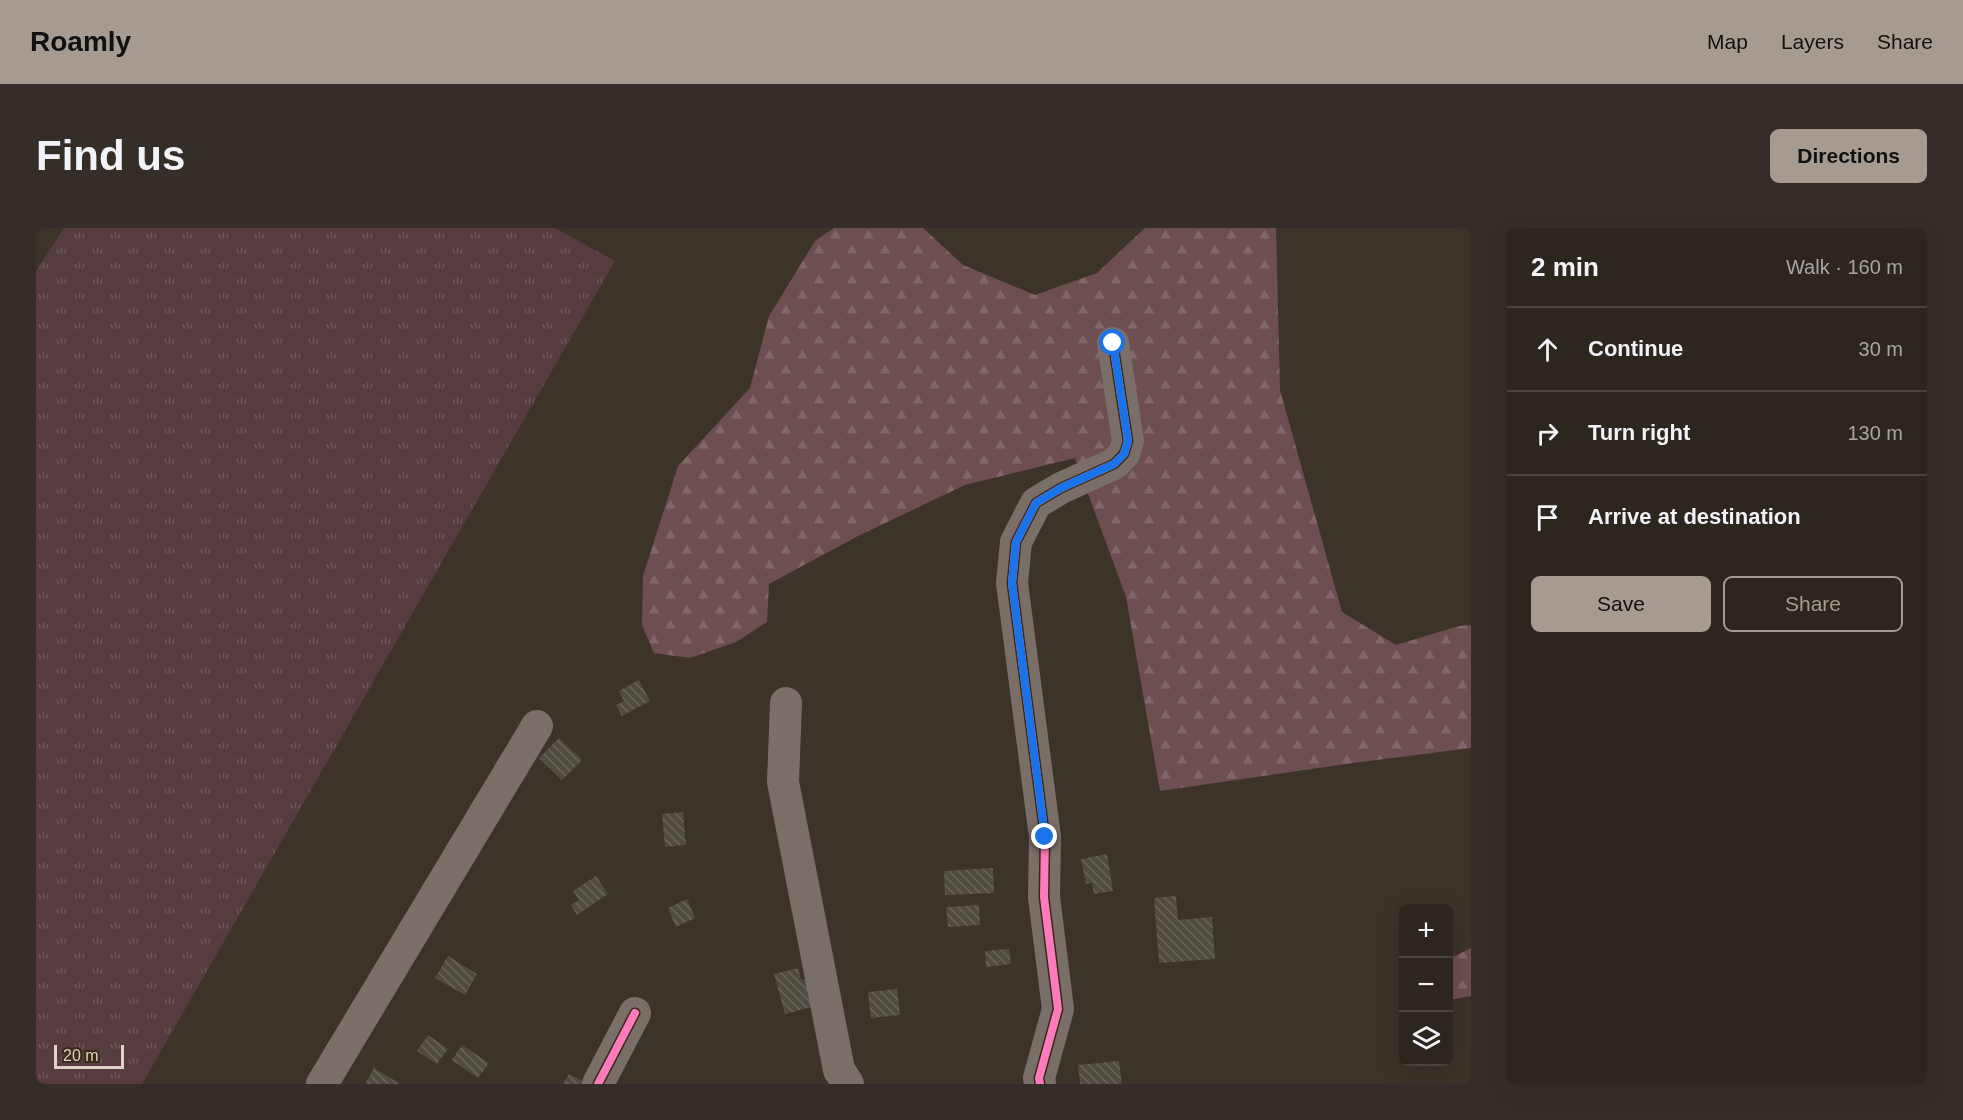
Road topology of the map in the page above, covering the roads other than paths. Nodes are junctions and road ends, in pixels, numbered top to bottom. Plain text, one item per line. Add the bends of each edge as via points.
1 (1113, 343) dead end
2 (786, 703) dead end
3 (537, 726) dead end
4 (635, 1013) dead end
5 (322, 1084) edge
6 (598, 1084) edge
7 (848, 1084) edge
8 (1040, 1084) edge

1 - 8 street via 1128,441 1124,454 1114,464 1036,503 1016,542 1012,583 1045,837 1044,897 1058,1009
2 - 7 street via 783,782 839,1070
3 - 5 street
4 - 6 street

